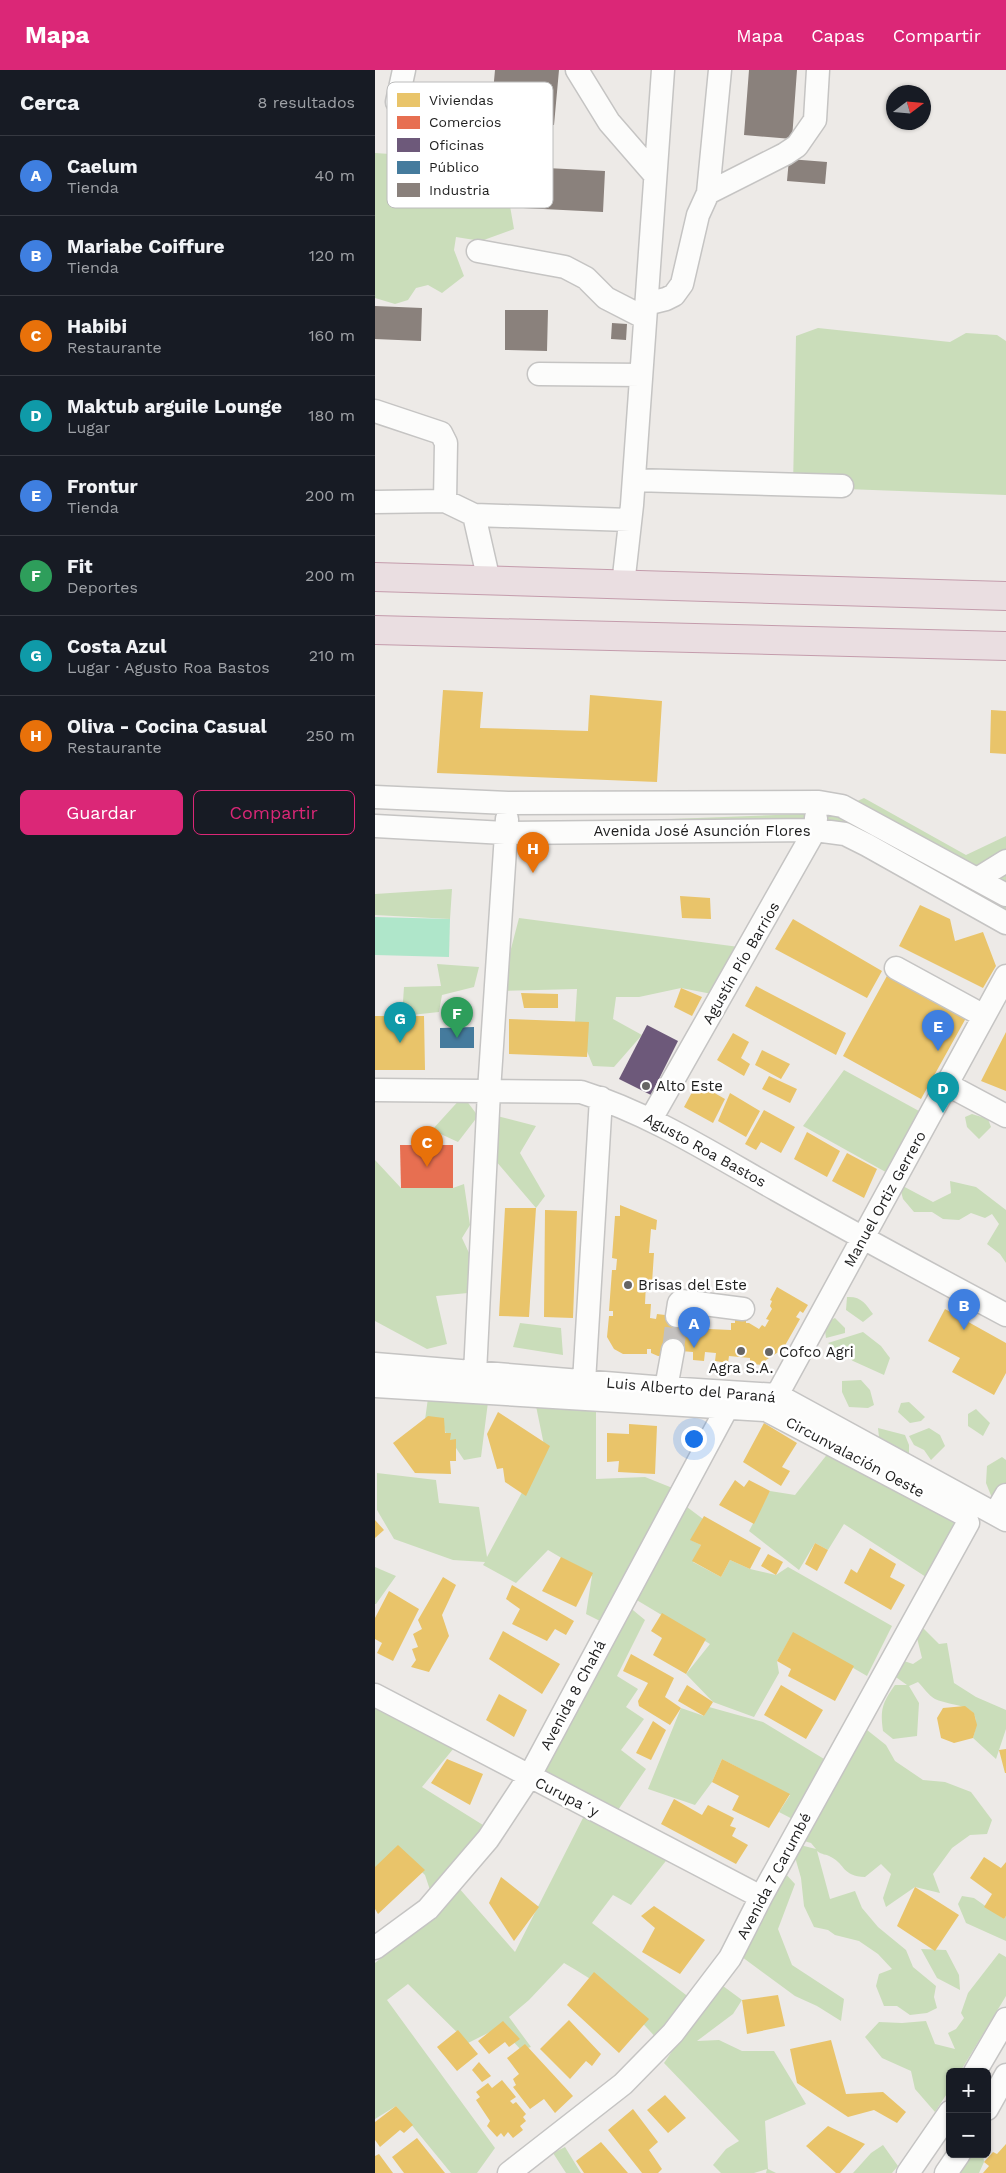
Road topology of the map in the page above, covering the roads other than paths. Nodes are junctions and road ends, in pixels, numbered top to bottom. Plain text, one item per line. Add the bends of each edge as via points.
1 (577, 70) edge
2 (663, 70) edge
3 (720, 70) edge
4 (818, 70) edge
5 (655, 175) junction
6 (708, 193) junction
7 (478, 251) dead end
8 (646, 311) junction
9 (539, 374) dead end
10 (641, 375) junction
11 (375, 411) edge
12 (633, 480) junction
13 (842, 486) dead end
14 (445, 501) junction
15 (375, 502) edge
16 (475, 515) junction
17 (630, 520) junction
18 (375, 578) edge
19 (489, 581) junction
20 (623, 585) junction
21 (1006, 596) edge
22 (375, 630) edge
23 (1006, 646) edge
24 (375, 797) edge
25 (819, 802) junction
26 (508, 803) junction
27 (375, 826) edge
28 (815, 830) junction
29 (505, 833) junction
30 (1006, 861) edge
31 (977, 879) junction
32 (1006, 895) edge
33 (1006, 923) edge
34 (896, 968) dead end
35 (1006, 976) edge
36 (984, 1016) junction
37 (948, 1085) junction
38 (375, 1090) edge
39 (489, 1091) junction
40 (601, 1098) junction
41 (1006, 1116) edge
42 (651, 1119) junction
43 (863, 1239) junction
44 (743, 1309) dead end
45 (677, 1316) tunnel mouth
46 (1006, 1316) edge
47 (673, 1350) tunnel mouth
48 (375, 1364) edge
49 (475, 1373) junction
50 (584, 1382) junction
51 (375, 1386) edge
52 (666, 1388) junction
53 (777, 1395) junction
54 (727, 1408) junction
55 (1002, 1510) edge
56 (968, 1523) joint
57 (375, 1695) edge
58 (529, 1777) junction
59 (761, 1897) junction
60 (375, 1948) edge
61 (1006, 2019) edge
62 (977, 2068) edge
63 (1006, 2075) edge
64 (991, 2102) edge
65 (949, 2113) edge
66 (956, 2158) edge
67 (509, 2173) edge
68 (908, 2173) edge
69 (946, 2173) edge

1 - 5 street via 609,122
2 - 5 street
3 - 6 street
4 - 6 street via 815,120 797,146
5 - 8 street
6 - 8 street via 698,215 682,284 674,295
7 - 8 street via 565,267 586,278 606,298
8 - 10 street
9 - 10 street
10 - 12 street
11 - 14 street via 445,437
12 - 13 street
12 - 17 street
14 - 15 street
14 - 16 street
16 - 17 street
16 - 19 street
17 - 20 street
18 - 19 highway
19 - 20 highway
20 - 21 highway
22 - 23 highway
24 - 26 street, Avenida José Asunción Flores
25 - 26 street, Avenida José Asunción Flores
25 - 28 street, Agustín Pío Barrios
25 - 31 street, Avenida José Asunción Flores via 842,806
26 - 29 street
27 - 29 street, Avenida José Asunción Flores
28 - 29 street, Avenida José Asunción Flores
28 - 33 street, Avenida José Asunción Flores via 845,834
28 - 42 street, Agustín Pío Barrios
29 - 39 street
30 - 31 street
31 - 32 street, Avenida José Asunción Flores
34 - 36 street
35 - 36 street, Manuel Ortiz Gerrero
36 - 37 street, Manuel Ortiz Gerrero
37 - 41 street
37 - 43 street, Manuel Ortiz Gerrero
38 - 39 street, Agusto Roa Bastos
39 - 40 street, Agusto Roa Bastos via 581,1092
39 - 49 street
40 - 42 street, Agusto Roa Bastos
40 - 50 street
42 - 43 street, Agusto Roa Bastos
43 - 46 street, Agusto Roa Bastos
43 - 53 street, Manuel Ortiz Gerrero
44 - 45 street via 681,1301
47 - 52 street
48 - 49 street, Luis Alberto del Paraná
49 - 50 street, Luis Alberto del Paraná
50 - 52 street, Luis Alberto del Paraná
51 - 54 street, Circunvalación Oeste
52 - 53 street, Luis Alberto del Paraná
53 - 55 street, Luis Alberto del Paraná
54 - 56 street, Circunvalación Oeste via 766,1410 965,1515
54 - 58 street, Avenida 8 Chahá
56 - 59 street, Avenida 7 Carumbé
57 - 58 street, Curupa´y
58 - 59 street, Curupa´y
58 - 60 street, Avenida 8 Chahá via 488,1839 428,1909
59 - 67 street, Avenida 7 Carumbé via 729,1958 673,2033 623,2084
61 - 62 street
63 - 64 street
65 - 68 street
66 - 69 street

